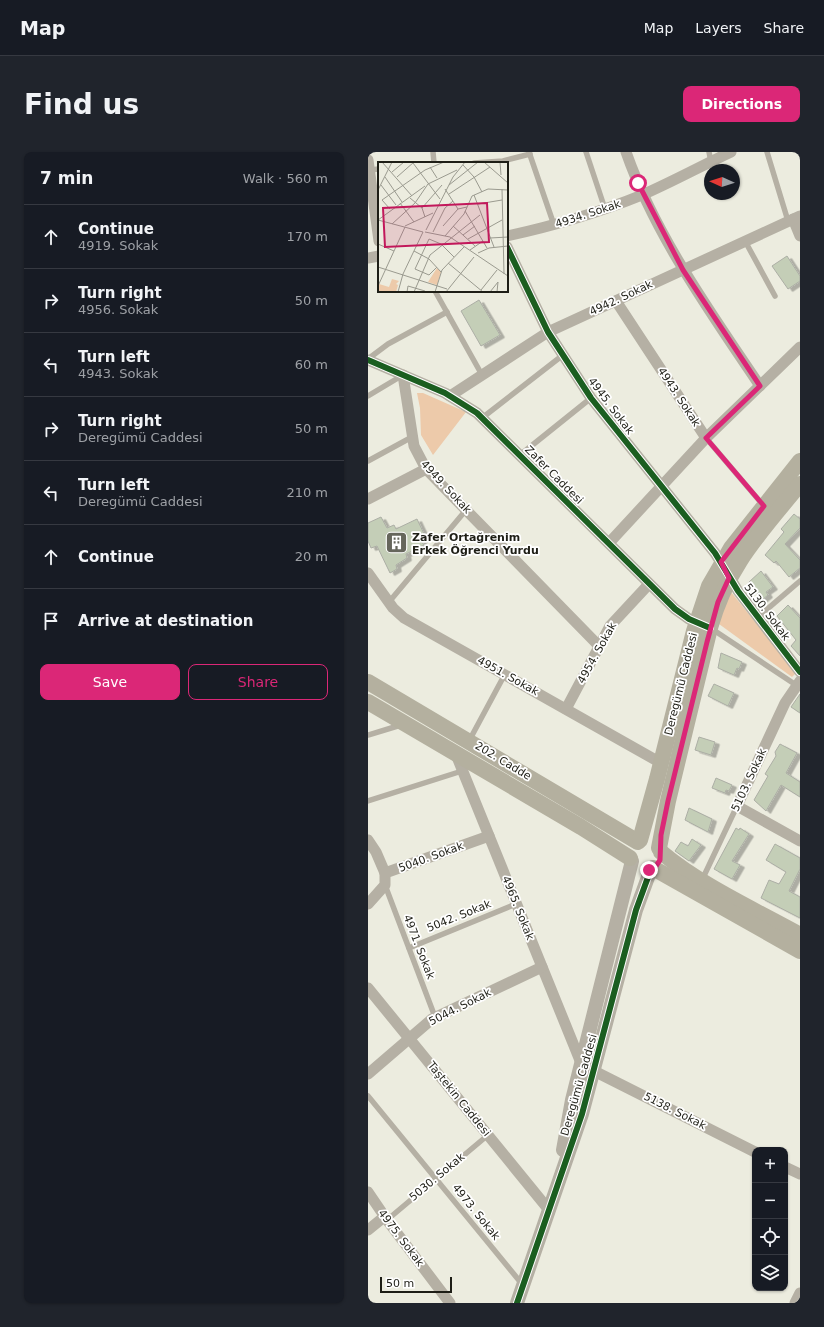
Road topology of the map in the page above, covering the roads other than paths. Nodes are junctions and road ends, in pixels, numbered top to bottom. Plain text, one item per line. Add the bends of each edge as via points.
1 (433, 152) edge
2 (586, 152) edge
3 (626, 152) edge
4 (731, 152) edge
5 (767, 152) edge
6 (530, 153) edge
7 (710, 157) edge
8 (434, 162) edge
9 (488, 162) edge
10 (372, 166) edge
11 (643, 194) junction
12 (371, 201) edge
13 (605, 209) junction
14 (794, 219) edge
15 (554, 225) junction
16 (378, 236) edge
17 (508, 236) edge
18 (800, 236) edge
19 (745, 241) junction
20 (508, 249) edge
21 (378, 256) edge
22 (368, 258) edge
23 (683, 270) junction
24 (436, 292) edge
25 (775, 296) dead end
26 (616, 301) junction
27 (447, 312) junction
28 (548, 332) junction
29 (800, 347) edge
30 (563, 355) junction
31 (368, 360) edge
32 (403, 375) junction
33 (482, 375) junction
34 (760, 386) junction
35 (368, 396) edge
36 (450, 396) junction
37 (591, 398) junction
38 (482, 418) junction
39 (412, 437) junction
40 (706, 438) junction
41 (520, 455) junction
42 (368, 461) edge
43 (800, 461) edge
44 (426, 469) junction
45 (800, 484) edge
46 (661, 487) junction
47 (368, 499) edge
48 (764, 506) junction
49 (466, 510) junction
50 (609, 543) junction
51 (721, 562) junction
52 (368, 575) edge
53 (729, 578) junction
54 (800, 581) edge
55 (649, 584) junction
56 (389, 602) junction
57 (758, 617) junction
58 (703, 625) junction
59 (599, 646) junction
60 (800, 672) edge
61 (504, 674) junction
62 (368, 682) edge
63 (798, 683) edge
64 (368, 702) edge
65 (566, 709) junction
66 (405, 724) junction
67 (368, 735) edge
68 (469, 741) junction
69 (455, 752) junction
70 (661, 763) junction
71 (462, 771) junction
72 (368, 800) edge
73 (737, 806) junction
74 (489, 836) junction
75 (799, 839) edge
76 (368, 840) edge
77 (639, 841) junction
78 (660, 850) junction
79 (631, 860) junction
80 (652, 869) junction
81 (385, 873) junction
82 (702, 880) junction
83 (385, 885) junction
84 (369, 901) edge
85 (516, 904) junction
86 (800, 935) edge
87 (409, 948) junction
88 (800, 951) edge
89 (542, 967) junction
90 (368, 988) edge
91 (435, 1017) junction
92 (409, 1038) junction
93 (581, 1063) junction
94 (594, 1071) junction
95 (368, 1074) edge
96 (368, 1096) edge
97 (488, 1135) junction
98 (752, 1150) edge
99 (788, 1168) edge
100 (800, 1174) edge
101 (559, 1178) junction
102 (436, 1179) junction
103 (368, 1192) edge
104 (549, 1210) junction
105 (385, 1218) junction
106 (368, 1230) edge
107 (523, 1285) junction
108 (800, 1293) edge
109 (450, 1303) edge
110 (517, 1303) edge
111 (795, 1303) edge

1 - 8 lane
2 - 13 lane
3 - 11 street
4 - 7 street, 4934. Sokak
5 - 14 lane
6 - 9 lane via 503,161
6 - 15 lane
7 - 11 street, 4934. Sokak
10 - 12 street
11 - 13 street, 4934. Sokak
11 - 23 street
12 - 16 street
13 - 15 street, 4934. Sokak
14 - 18 street
14 - 19 street, 4942. Sokak
15 - 17 street, 4934. Sokak
19 - 23 street, 4942. Sokak
19 - 25 lane
20 - 28 street, 4945. Sokak
21 - 22 street
23 - 26 street, 4942. Sokak
23 - 34 street
24 - 27 lane
26 - 28 street, 4942. Sokak
26 - 40 street, 4943. Sokak
27 - 31 lane via 388,344
27 - 33 lane
28 - 30 street, 4945. Sokak
28 - 33 street, 4942. Sokak
29 - 34 street
30 - 37 street, 4945. Sokak
30 - 38 lane
31 - 32 street, Zafer Caddesi
32 - 35 lane
32 - 36 street, Zafer Caddesi
32 - 39 street, 4949. Sokak
33 - 36 street, 4942. Sokak
34 - 40 street
36 - 38 street, Zafer Caddesi
37 - 41 lane
37 - 46 street, 4945. Sokak
38 - 41 street, Zafer Caddesi
39 - 42 lane
39 - 44 street, 4949. Sokak via 416,454
40 - 46 street
40 - 48 lane, 4943. Sokak
41 - 50 street, Zafer Caddesi
43 - 48 main road, Deregümü Caddesi
44 - 47 street
44 - 49 street, 4949. Sokak
45 - 53 main road, Deregümü Caddesi via 753,542
46 - 50 street
46 - 51 street, 4945. Sokak
48 - 51 main road, Deregümü Caddesi
49 - 56 lane
49 - 59 street, 4949. Sokak
50 - 55 street, Zafer Caddesi
51 - 53 street, 5130. Sokak
51 - 58 main road, Deregümü Caddesi via 709,586
52 - 56 street, 4951. Sokak
53 - 57 street, 5130. Sokak
53 - 58 main road, Deregümü Caddesi
54 - 57 lane
55 - 58 street, Zafer Caddesi via 682,615
55 - 59 street, 4954. Sokak via 610,626
56 - 61 street, 4951. Sokak via 404,618
57 - 60 street, 5130. Sokak
58 - 63 lane
58 - 70 main road, Deregümü Caddesi
58 - 78 main road, Deregümü Caddesi
59 - 65 street, 4954. Sokak
61 - 65 street, 4951. Sokak
61 - 68 lane
62 - 68 main road, 202. Cadde
63 - 73 street, 5103. Sokak via 785,703
64 - 66 main road, 202. Cadde
65 - 70 street, 4951. Sokak
66 - 67 lane
66 - 69 main road, 202. Cadde
68 - 77 main road, 202. Cadde
69 - 71 street, 4965. Sokak
69 - 79 main road, 202. Cadde via 582,827
70 - 77 main road, Deregümü Caddesi
71 - 72 lane
71 - 74 street, 4965. Sokak
73 - 75 street
73 - 82 lane, 5103. Sokak
74 - 81 street, 5040. Sokak
74 - 85 street, 4965. Sokak
76 - 81 street
77 - 78 main road via 650,840
77 - 79 main road via 631,848
78 - 80 main road via 660,860
78 - 82 main road
79 - 80 main road via 637,868
79 - 93 street, Deregümü Caddesi
80 - 88 main road
80 - 94 street, Deregümü Caddesi via 636,910
81 - 83 street, 5040. Sokak
82 - 86 main road
83 - 84 street
83 - 87 lane, 4971. Sokak
85 - 87 lane, 5042. Sokak
85 - 89 street, 4965. Sokak
87 - 91 lane, 4971. Sokak
89 - 91 street, 5044. Sokak
89 - 93 street, 4965. Sokak
90 - 92 street, Taştekin Caddesi
91 - 92 street, 5044. Sokak
92 - 95 street, 5044. Sokak
92 - 97 street, Taştekin Caddesi
93 - 101 street, Deregümü Caddesi via 566,1125
94 - 98 street, 5138. Sokak
94 - 101 street, Deregümü Caddesi
96 - 102 lane, 4973. Sokak
97 - 102 lane, 5030. Sokak
97 - 104 street, Taştekin Caddesi
99 - 100 street
101 - 104 street, Deregümü Caddesi
102 - 105 lane, 5030. Sokak
102 - 107 lane, 4973. Sokak
103 - 105 street, 4975. Sokak
104 - 107 street, Deregümü Caddesi
105 - 106 street, 5030. Sokak
105 - 109 street, 4975. Sokak
107 - 110 street, Deregümü Caddesi
108 - 111 street

